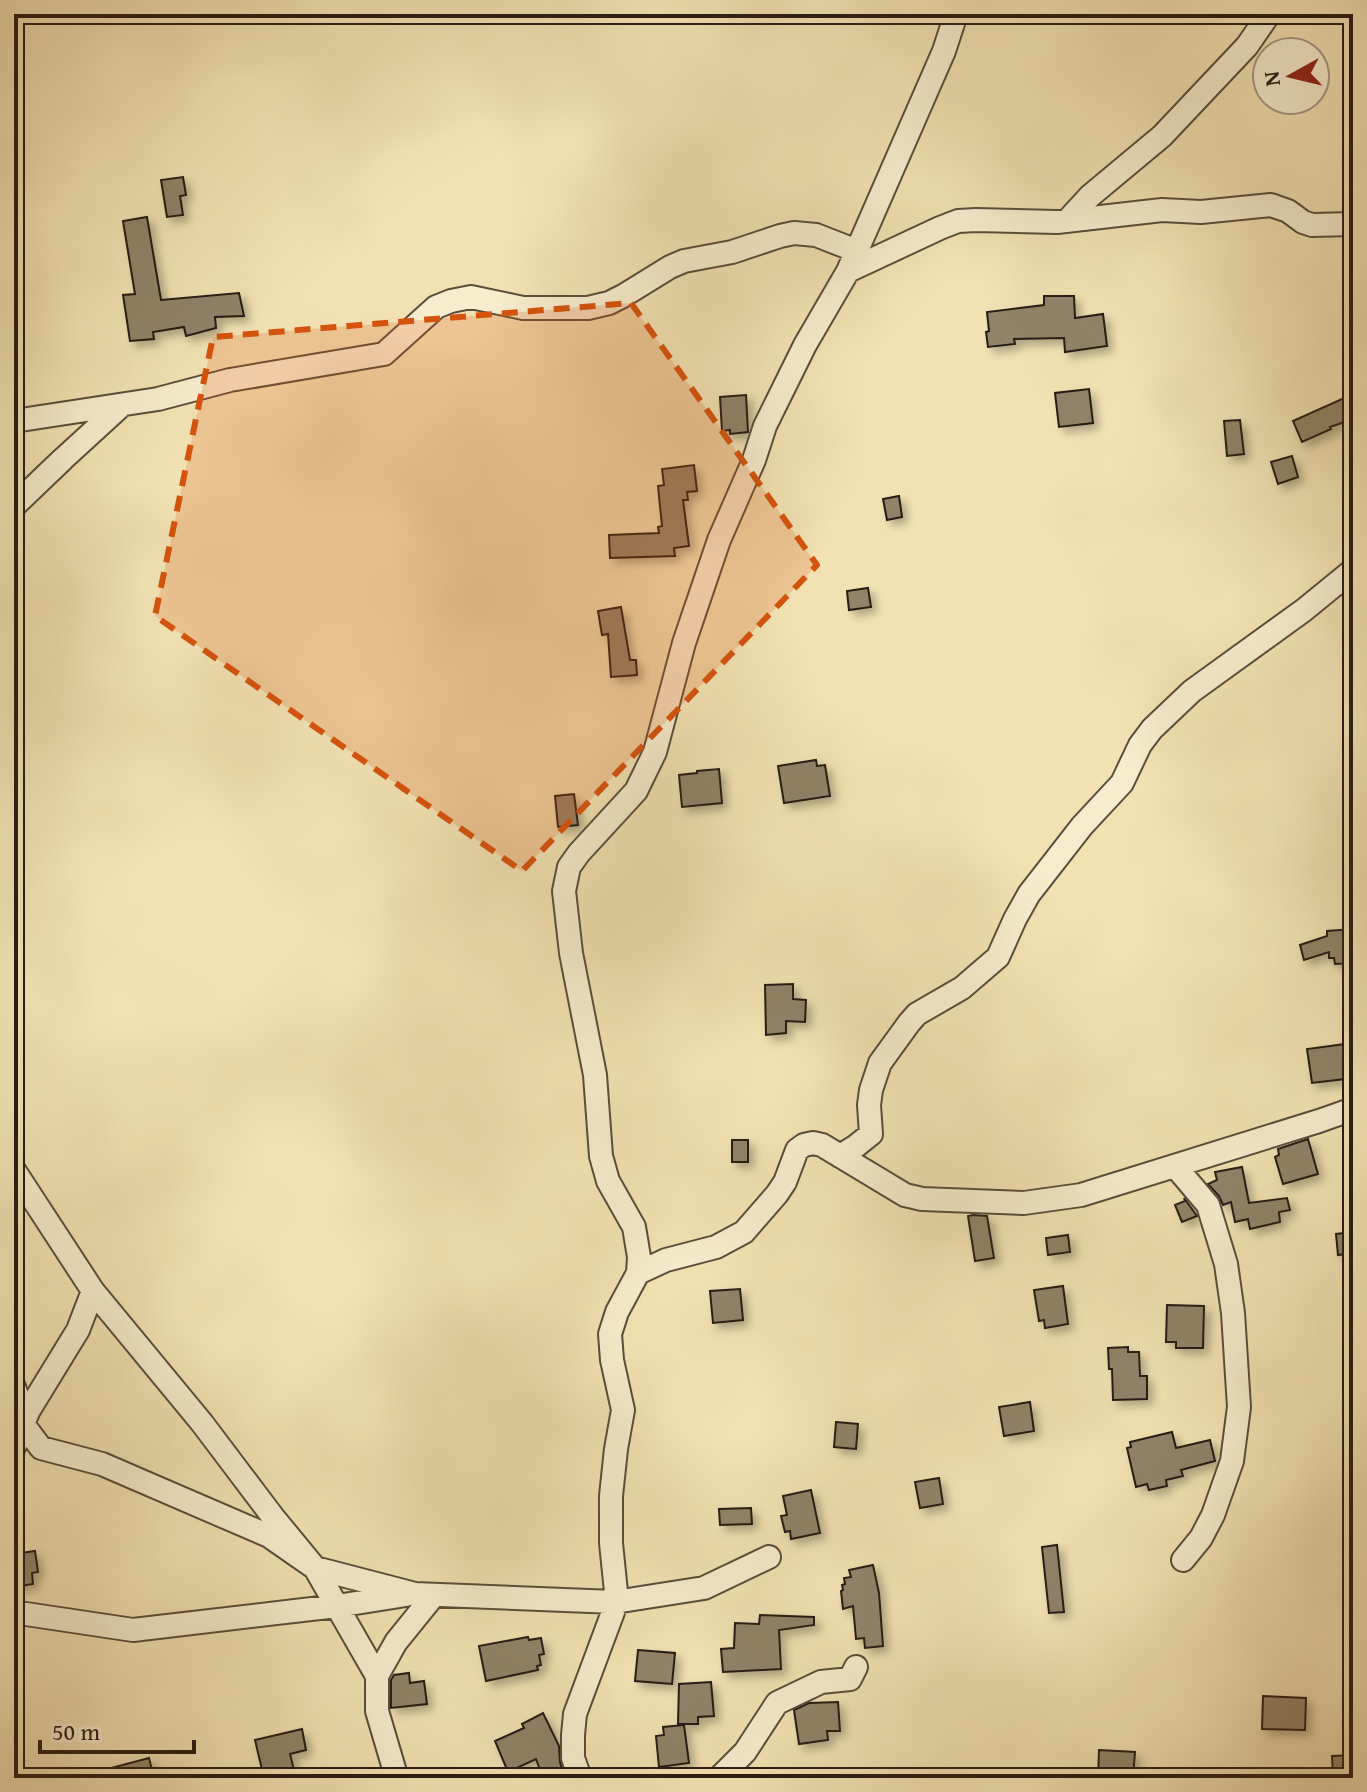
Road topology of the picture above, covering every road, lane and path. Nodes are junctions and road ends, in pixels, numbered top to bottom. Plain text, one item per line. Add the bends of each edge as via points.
1 (956, 14) edge
2 (1269, 14) edge
3 (1067, 221) junction
4 (1353, 224) edge
5 (852, 261) junction
6 (123, 405) junction
7 (14, 421) edge
8 (14, 506) edge
9 (1353, 570) edge
10 (1353, 1109) edge
11 (840, 1156) junction
12 (1175, 1166) junction
13 (14, 1170) edge
14 (638, 1273) junction
15 (93, 1291) junction
16 (14, 1387) edge
17 (23, 1424) junction
18 (14, 1447) edge
19 (769, 1557) dead end
20 (1183, 1560) dead end
21 (315, 1568) junction
22 (424, 1594) junction
23 (615, 1602) junction
24 (337, 1606) junction
25 (14, 1614) edge
26 (856, 1667) dead end
27 (377, 1676) junction
28 (395, 1778) edge
29 (580, 1778) edge
30 (719, 1778) edge

1 - 5 street
2 - 3 street via 1247,46 1162,136
3 - 4 street via 1271,205 1312,225
3 - 5 street via 958,221
5 - 6 street via 816,235 794,233 684,261 609,303 523,308 471,297 451,301 436,307 384,354 230,380
5 - 14 street via 785,383 719,540 655,752 636,791 569,867 564,891 595,1075 601,1156 608,1181 634,1227
6 - 7 street
6 - 8 street
9 - 11 street via 1192,691 1152,729 1122,783 1029,894 998,957 909,1023 874,1079 871,1134
10 - 12 street
11 - 12 street via 905,1195 1024,1203 1081,1195
11 - 14 street via 822,1145 800,1147 785,1182 744,1232
12 - 20 street via 1208,1205 1226,1264 1239,1407 1232,1461 1213,1515
13 - 15 street
14 - 23 street via 610,1334 623,1410 611,1496
15 - 17 street via 78,1330
15 - 21 street
16 - 17 street
17 - 18 street
17 - 21 street via 41,1448 102,1464 269,1536
19 - 23 street via 704,1588
21 - 22 street
21 - 24 street
22 - 23 street
22 - 24 street
22 - 27 street
23 - 29 street via 575,1714 573,1758
24 - 25 street via 133,1630
24 - 27 street
26 - 30 street via 850,1679 821,1682 777,1703 745,1752
27 - 28 street via 377,1711

